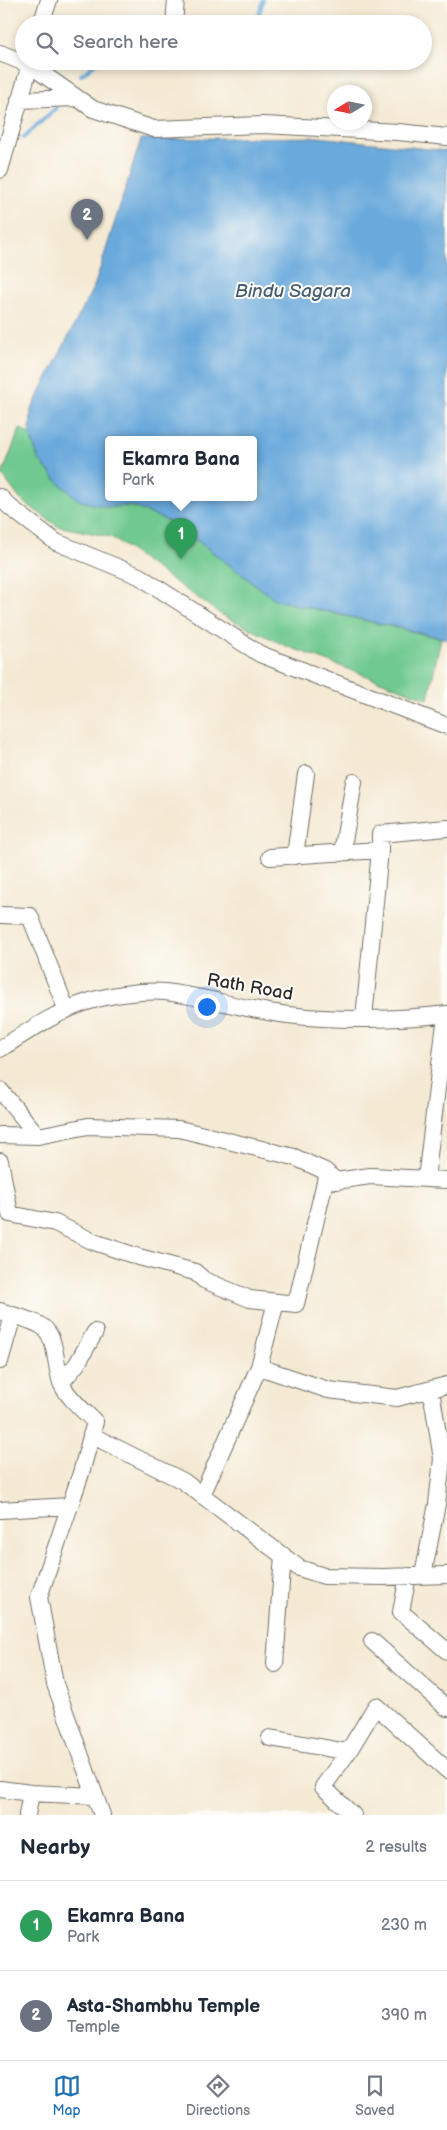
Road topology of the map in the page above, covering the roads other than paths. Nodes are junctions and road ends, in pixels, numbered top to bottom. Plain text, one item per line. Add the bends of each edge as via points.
1 (49, 0) edge
2 (176, 0) edge
3 (45, 15) edge
4 (175, 15) edge
5 (0, 53) edge
6 (15, 58) edge
7 (28, 70) edge
8 (39, 70) edge
9 (77, 98) junction
10 (19, 100) junction
11 (447, 137) edge
12 (0, 170) edge
13 (0, 497) edge
14 (447, 726) edge
15 (306, 774) dead end
16 (354, 782) dead end
17 (447, 828) edge
18 (380, 850) junction
19 (342, 853) junction
20 (294, 856) junction
21 (270, 857) dead end
22 (0, 915) edge
23 (63, 1012) junction
24 (446, 1014) edge
25 (364, 1018) junction
26 (0, 1049) edge
27 (0, 1090) edge
28 (0, 1135) edge
29 (38, 1136) junction
30 (0, 1161) edge
31 (327, 1173) junction
32 (426, 1179) junction
33 (447, 1180) edge
34 (276, 1302) junction
35 (6, 1314) edge
36 (96, 1332) dead end
37 (0, 1361) edge
38 (259, 1367) junction
39 (61, 1383) junction
40 (447, 1385) edge
41 (430, 1390) junction
42 (92, 1435) junction
43 (202, 1495) junction
44 (70, 1506) junction
45 (0, 1510) edge
46 (283, 1555) junction
47 (447, 1575) edge
48 (416, 1576) junction
49 (372, 1641) dead end
50 (447, 1651) edge
51 (275, 1664) dead end
52 (447, 1708) edge
53 (270, 1738) dead end
54 (348, 1752) junction
55 (447, 1770) edge
56 (0, 1789) edge
57 (31, 1794) junction
58 (94, 1796) junction
59 (27, 1815) edge
60 (102, 1815) edge
61 (353, 1815) edge

1 - 3 street
2 - 4 street
5 - 6 street
7 - 10 street
8 - 9 street
9 - 10 street
9 - 11 street via 93,109 154,129 263,124
10 - 12 street
13 - 14 street via 56,542 140,576 260,654
15 - 20 street
16 - 19 street
17 - 18 street via 380,834
18 - 19 street
18 - 25 street
19 - 20 street
20 - 21 street
22 - 23 street via 30,916 65,1006
23 - 25 street, Rath Road via 87,1002 127,994 164,992 288,1016
23 - 26 street, Rath Road
24 - 25 street, Rath Road
24 - 32 street
27 - 29 street
28 - 29 street
29 - 31 street via 88,1126 180,1129 294,1157
30 - 34 street via 10,1214 55,1223 94,1242 195,1272 204,1280 250,1299
31 - 32 street via 336,1181 370,1176
31 - 34 street via 296,1304
32 - 33 street
34 - 38 street
35 - 37 street
35 - 39 street via 46,1329
36 - 39 street
38 - 41 street via 328,1390 398,1398
38 - 43 street
39 - 42 street via 95,1422
40 - 41 street
41 - 48 street via 442,1458 437,1504
42 - 43 street via 183,1481
42 - 44 street
43 - 46 street
44 - 45 street
44 - 58 street via 39,1597 55,1684
46 - 48 street via 299,1568 324,1576
46 - 51 street
47 - 48 street
48 - 50 street via 401,1612
49 - 52 street
53 - 54 street
54 - 55 street via 376,1706
54 - 61 street via 323,1787
56 - 57 street
57 - 58 street
57 - 59 street
58 - 60 street

